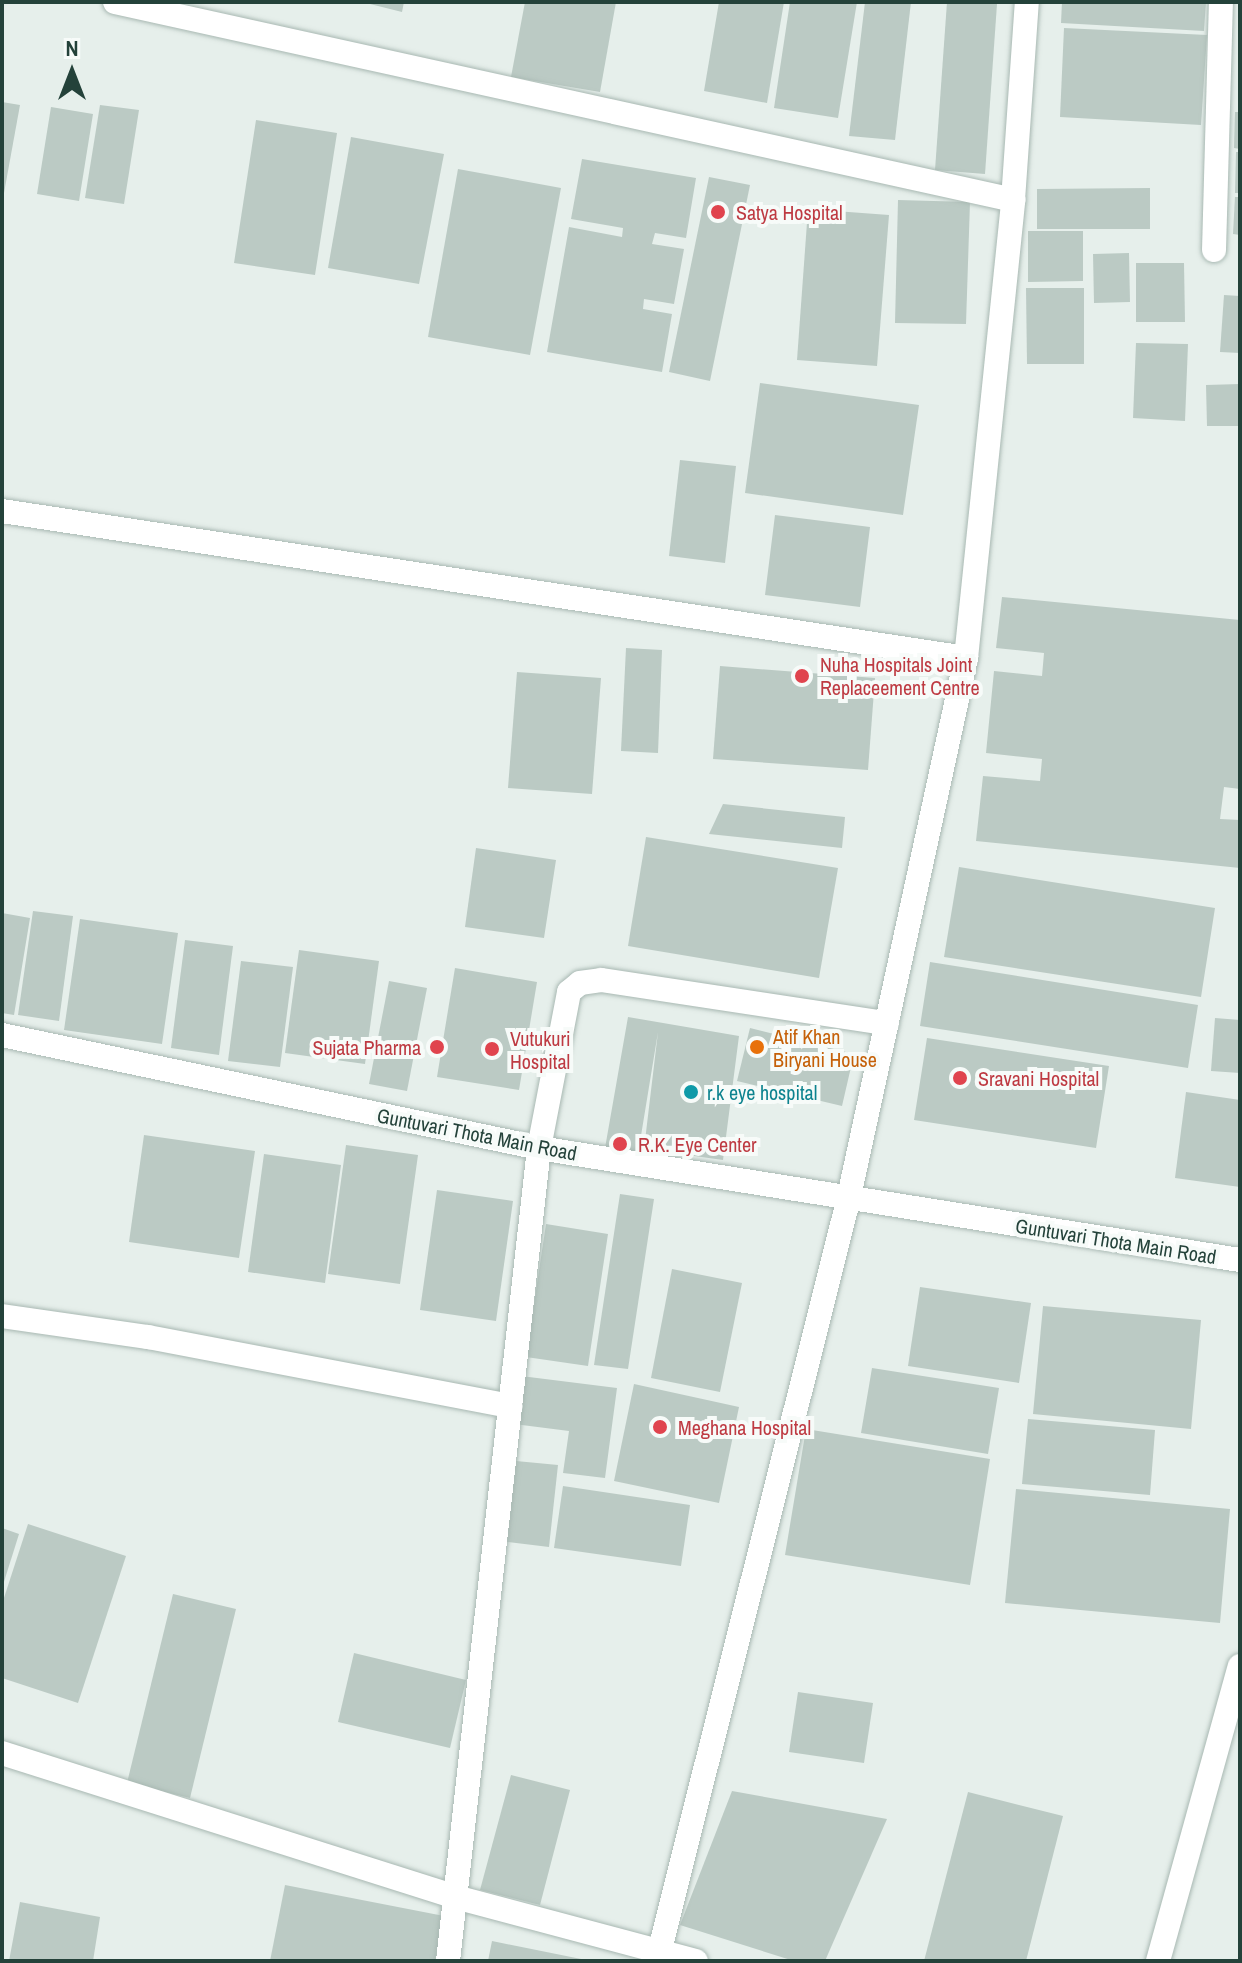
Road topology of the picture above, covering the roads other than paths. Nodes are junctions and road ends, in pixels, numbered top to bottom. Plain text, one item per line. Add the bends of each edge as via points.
1 (115, 2) edge
2 (1027, 2) edge
3 (1221, 2) edge
4 (1013, 200) junction
5 (1214, 250) dead end
6 (2, 511) edge
7 (966, 658) junction
8 (887, 1023) junction
9 (2, 1035) edge
10 (539, 1148) junction
11 (848, 1201) junction
12 (1240, 1260) edge
13 (2, 1316) edge
14 (511, 1406) junction
15 (1240, 1666) edge
16 (2, 1753) edge
17 (459, 1898) junction
18 (658, 1956) edge
19 (448, 1961) edge
20 (696, 1961) edge
21 (1158, 1961) edge

1 - 4 street
2 - 4 street
3 - 5 street
4 - 7 street
6 - 7 street
7 - 8 street
8 - 10 street via 601,980 580,983 562,1006
8 - 11 street
9 - 10 street, Guntuvari Thota Main Road
10 - 11 street, Guntuvari Thota Main Road
10 - 14 street
11 - 12 street, Guntuvari Thota Main Road
11 - 18 street
13 - 14 street via 148,1337
14 - 17 street
15 - 21 street
16 - 17 street
17 - 18 street
17 - 19 street
18 - 20 street

